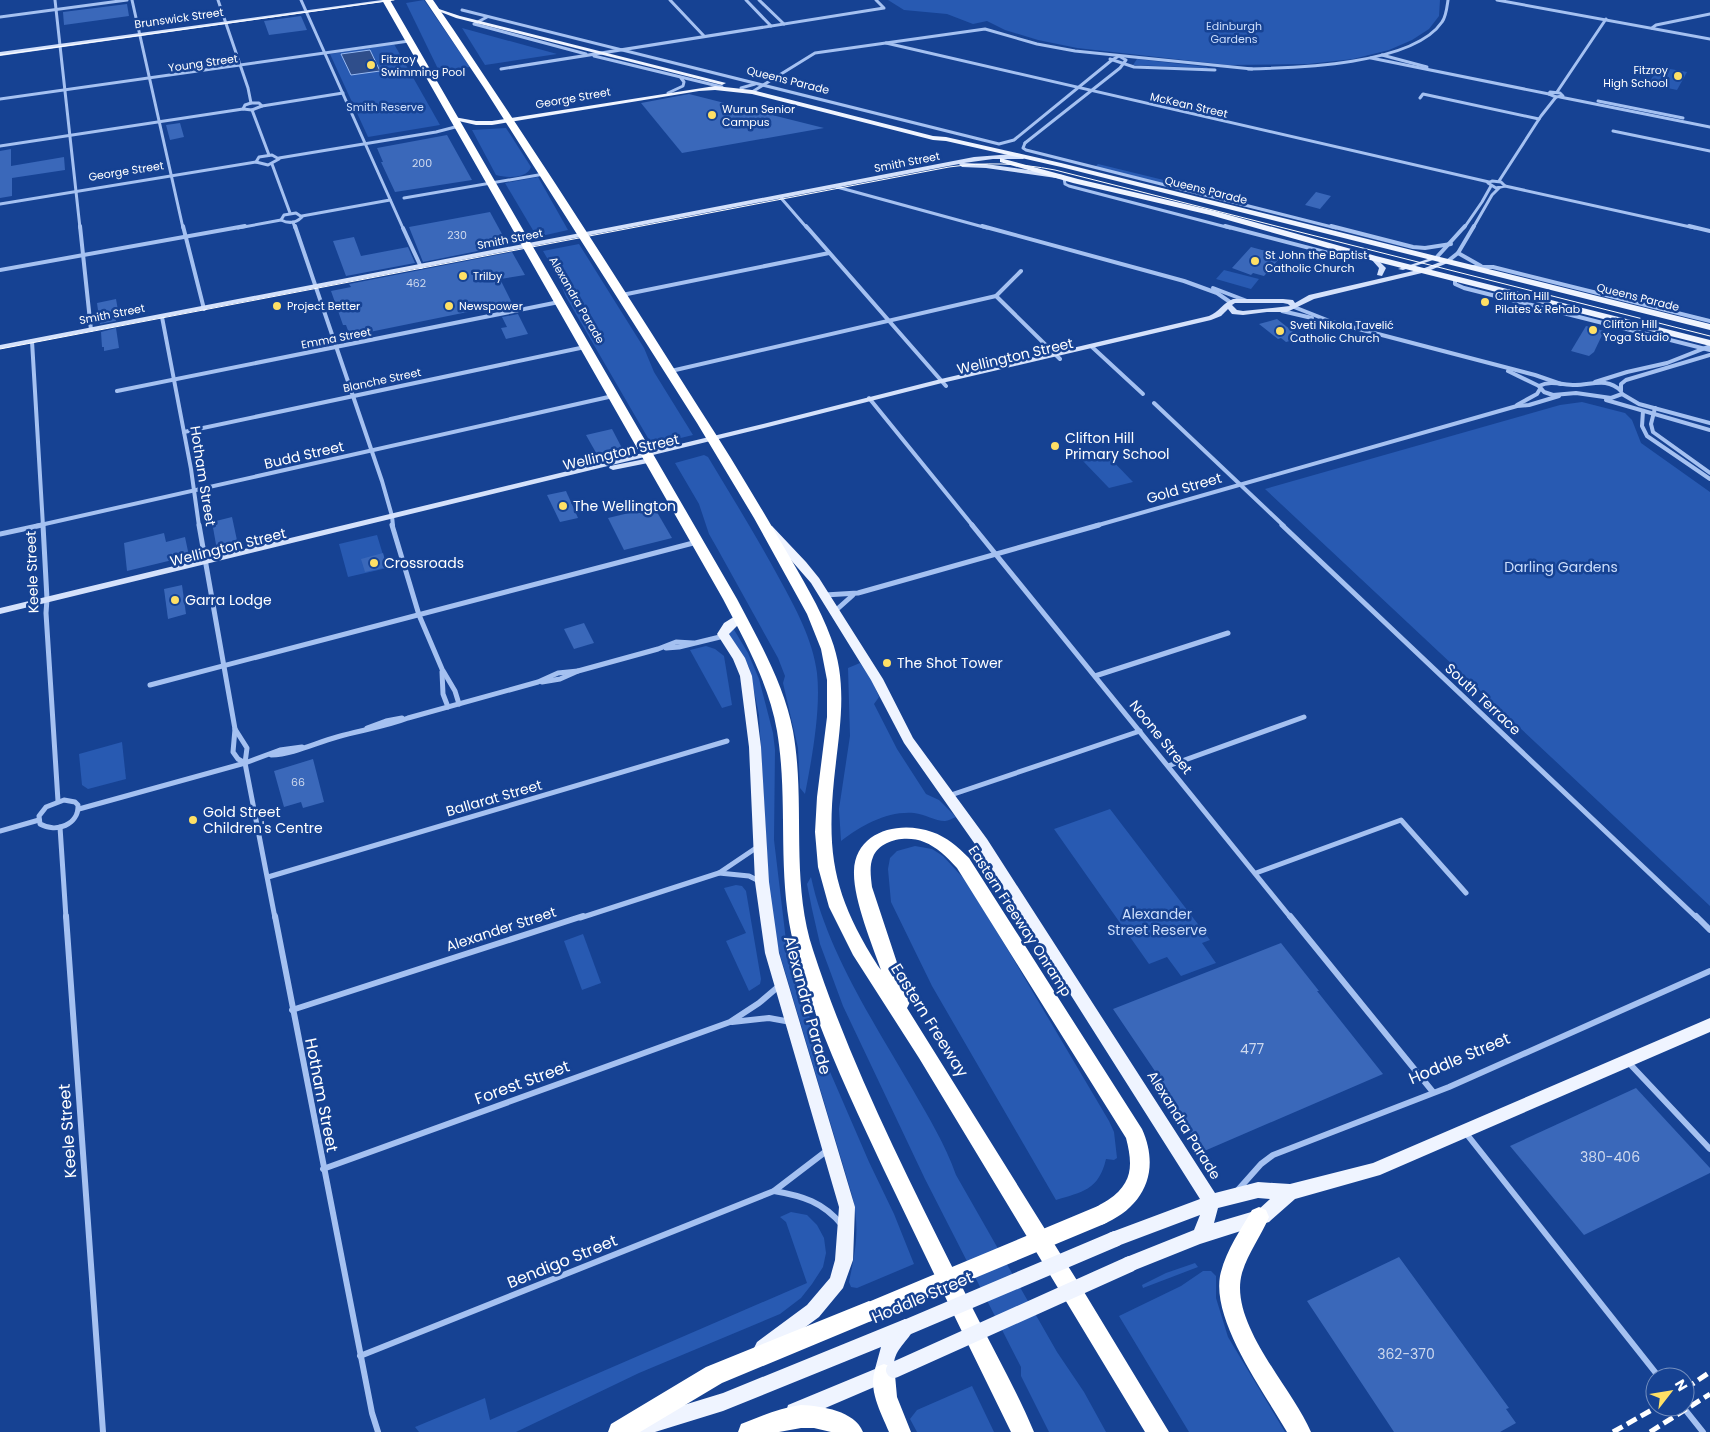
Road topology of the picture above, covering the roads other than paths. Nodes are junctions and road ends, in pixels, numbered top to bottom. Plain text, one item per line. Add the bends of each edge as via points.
1 (55, 0) edge
2 (128, 0) edge
3 (132, 0) edge
4 (218, 0) edge
5 (301, 0) edge
6 (386, 0) edge
7 (390, 0) edge
8 (429, 0) edge
9 (670, 0) edge
10 (746, 0) edge
11 (759, 0) edge
12 (875, 0) edge
13 (1448, 0) edge
14 (1497, 0) edge
15 (1526, 0) edge
16 (1520, 4) junction
17 (435, 8) junction
18 (56, 10) junction
19 (462, 10) dead end
20 (306, 12) junction
21 (1710, 14) edge
22 (832, 16) junction
23 (0, 17) edge
24 (487, 17) junction
25 (1606, 20) junction
26 (477, 22) junction
27 (226, 23) junction
28 (784, 24) junction
29 (771, 26) junction
30 (1652, 28) junction
31 (140, 35) junction
32 (567, 36) junction
33 (704, 36) junction
34 (1710, 38) edge
35 (409, 41) junction
36 (553, 43) junction
37 (886, 43) junction
38 (60, 46) junction
39 (623, 50) junction
40 (1083, 52) junction
41 (602, 53) junction
42 (0, 54) edge
43 (326, 54) junction
44 (591, 55) junction
45 (1382, 55) junction
46 (1119, 56) junction
47 (1371, 58) junction
48 (1112, 60) junction
49 (1123, 65) junction
50 (241, 66) junction
51 (501, 69) dead end
52 (1252, 69) junction
53 (682, 76) junction
54 (774, 76) junction
55 (150, 79) junction
56 (756, 84) junction
57 (698, 85) junction
58 (762, 85) junction
59 (1078, 88) junction
60 (739, 89) junction
61 (64, 91) junction
62 (1089, 91) junction
63 (752, 92) junction
64 (1558, 92) junction
65 (344, 93) junction
66 (668, 93) junction
67 (1550, 93) junction
68 (1560, 96) junction
69 (1420, 98) dead end
70 (0, 99) edge
71 (252, 103) junction
72 (262, 106) junction
73 (243, 109) junction
74 (252, 110) junction
75 (1042, 116) junction
76 (1053, 119) junction
77 (1539, 119) junction
78 (508, 120) junction
79 (159, 121) junction
80 (456, 122) junction
81 (1710, 126) edge
82 (1613, 132) dead end
83 (68, 135) junction
84 (933, 138) junction
85 (1013, 140) junction
86 (365, 143) junction
87 (1025, 143) junction
88 (0, 146) edge
89 (1710, 151) edge
90 (269, 155) junction
91 (992, 156) junction
92 (1023, 156) junction
93 (279, 158) junction
94 (256, 162) junction
95 (272, 164) junction
96 (945, 166) junction
97 (544, 174) junction
98 (171, 176) junction
99 (1063, 178) junction
100 (1499, 181) junction
101 (491, 183) junction
102 (1490, 184) junction
103 (1505, 186) junction
104 (837, 187) junction
105 (1499, 188) junction
106 (75, 191) junction
107 (404, 198) dead end
108 (781, 198) junction
109 (390, 200) junction
110 (0, 204) edge
111 (290, 213) junction
112 (302, 216) junction
113 (281, 220) junction
114 (293, 222) junction
115 (1710, 233) edge
116 (583, 236) junction
117 (185, 237) junction
118 (1451, 244) junction
119 (528, 247) junction
120 (829, 253) junction
121 (1458, 253) junction
122 (82, 255) junction
123 (1373, 258) junction
124 (1436, 258) junction
125 (1448, 261) junction
126 (421, 267) junction
127 (1409, 267) junction
128 (1477, 267) junction
129 (0, 270) edge
130 (1021, 271) dead end
131 (1424, 271) junction
132 (1380, 275) junction
133 (1184, 281) junction
134 (314, 287) junction
135 (621, 295) junction
136 (996, 296) junction
137 (1248, 301) junction
138 (1284, 301) junction
139 (559, 302) junction
140 (1229, 304) junction
141 (1294, 306) junction
142 (204, 308) junction
143 (1281, 310) junction
144 (1248, 313) junction
145 (1665, 313) junction
146 (162, 316) junction
147 (1710, 321) edge
148 (889, 322) junction
149 (1332, 322) junction
150 (1710, 327) edge
151 (91, 330) junction
152 (32, 341) junction
153 (1708, 346) edge
154 (336, 347) junction
155 (584, 347) junction
156 (0, 348) edge
157 (1094, 348) junction
158 (1710, 350) edge
159 (1710, 355) edge
160 (1058, 356) junction
161 (1500, 368) junction
162 (671, 371) junction
163 (173, 380) junction
164 (1595, 382) junction
165 (944, 384) junction
166 (1561, 384) junction
167 (1540, 388) junction
168 (118, 391) dead end
169 (1621, 392) junction
170 (1143, 394) dead end
171 (353, 396) junction
172 (613, 396) junction
173 (1559, 396) junction
174 (1594, 396) junction
175 (871, 401) junction
176 (1154, 403) dead end
177 (1517, 406) junction
178 (1655, 408) junction
179 (1643, 411) junction
180 (1654, 414) junction
181 (1710, 423) edge
182 (1710, 430) edge
183 (184, 432) junction
184 (714, 441) junction
185 (371, 451) junction
186 (649, 457) junction
187 (1710, 473) edge
188 (1710, 479) edge
189 (1240, 484) junction
190 (195, 491) junction
191 (392, 519) junction
192 (760, 520) junction
193 (43, 524) junction
194 (0, 534) edge
195 (697, 542) junction
196 (996, 554) junction
197 (205, 564) junction
198 (802, 592) joint
199 (858, 592) junction
200 (823, 594) junction
201 (46, 602) junction
202 (0, 611) edge
203 (834, 613) junction
204 (419, 615) junction
205 (0, 616) edge
206 (740, 617) junction
207 (1228, 633) dead end
208 (724, 636) junction
209 (224, 665) junction
210 (442, 669) junction
211 (1095, 676) junction
212 (150, 685) dead end
213 (459, 704) junction
214 (448, 707) junction
215 (1304, 717) dead end
216 (235, 728) junction
217 (1140, 731) junction
218 (727, 741) dead end
219 (245, 763) junction
220 (1168, 766) junction
221 (948, 797) junction
222 (58, 802) junction
223 (79, 809) junction
224 (39, 820) junction
225 (60, 827) junction
226 (0, 831) edge
227 (759, 846) junction
228 (719, 873) junction
229 (1256, 873) junction
230 (268, 877) junction
231 (762, 882) junction
232 (1466, 893) dead end
233 (1710, 930) edge
234 (1710, 971) edge
235 (781, 984) junction
236 (292, 1010) junction
237 (906, 1020) junction
238 (730, 1022) junction
239 (791, 1022) junction
240 (1710, 1026) edge
241 (1628, 1061) junction
242 (1434, 1092) junction
243 (1465, 1132) junction
244 (829, 1148) junction
245 (1710, 1149) edge
246 (323, 1168) junction
247 (1141, 1171) joint
248 (774, 1191) junction
249 (1290, 1192) junction
250 (1234, 1195) junction
251 (1210, 1202) junction
252 (1259, 1217) junction
253 (847, 1231) junction
254 (1200, 1236) junction
255 (360, 1356) junction
256 (886, 1359) junction
257 (739, 1365) junction
258 (1651, 1367) edge
259 (1691, 1417) edge
260 (770, 1422) junction
261 (103, 1432) edge
262 (378, 1432) edge
263 (618, 1432) edge
264 (625, 1432) edge
265 (749, 1432) edge
266 (852, 1432) edge
267 (900, 1432) edge
268 (1023, 1432) edge
269 (1158, 1432) edge
270 (1300, 1432) edge
271 (1703, 1432) edge

1 - 18 street
2 - 18 street
3 - 31 street
4 - 27 street
5 - 20 street
6 - 7 highway, Brunswick Street
6 - 20 street, Brunswick Street
6 - 35 highway, Alexandra Parade
8 - 17 highway, Alexandra Parade
9 - 33 street
10 - 29 street
11 - 28 street
12 - 22 street via 878,7
12 - 22 street via 884,8
13 - 45 street via 1446,17 1427,37
14 - 16 street
15 - 16 street
16 - 25 street
17 - 26 main road, Queens Parade
17 - 78 highway, Alexandra Parade
18 - 23 street
18 - 38 street
19 - 24 street, Queens Parade
20 - 27 street, Brunswick Street
20 - 43 street
21 - 30 street
22 - 28 street
24 - 26 street
24 - 32 street, Queens Parade
25 - 30 street
25 - 64 street
26 - 36 main road, Queens Parade
27 - 31 street, Brunswick Street
27 - 50 street
28 - 29 street
29 - 33 street
30 - 34 street
31 - 38 street, Brunswick Street
31 - 55 street
32 - 36 street
32 - 39 street, Queens Parade
33 - 39 street
35 - 43 street, Young Street
35 - 80 highway, Alexandra Parade
36 - 41 main road, Queens Parade
36 - 44 street, Queens Parade
37 - 40 street via 988,29 1030,42
37 - 54 street via 813,54
37 - 59 street, McKean Street
38 - 42 street, Brunswick Street
38 - 61 street
39 - 41 street
39 - 56 street, Queens Parade
40 - 46 street
40 - 48 street
41 - 44 street
41 - 53 main road, Queens Parade
43 - 50 street, Young Street
43 - 65 street
44 - 51 street
44 - 53 street, Queens Parade
45 - 47 street
45 - 67 street
46 - 48 street
46 - 49 street via 1126,60
46 - 52 street
47 - 52 street via 1314,67
47 - 67 street
48 - 49 street
48 - 59 street
49 - 52 street
49 - 62 street
50 - 55 street, Young Street
50 - 71 street
53 - 57 main road
53 - 60 main road, Queens Parade
53 - 66 street via 683,86
54 - 56 street
54 - 58 street
55 - 61 street, Young Street
55 - 79 street
56 - 58 street, Queens Parade
56 - 60 street
57 - 60 main road, Queens Parade
57 - 66 main road, George Street
58 - 63 street
58 - 85 street, Queens Parade via 1003,144
59 - 62 street, McKean Street
59 - 75 street
60 - 63 main road, Queens Parade
61 - 70 street, Young Street
61 - 83 street
62 - 76 street
62 - 102 street, McKean Street
63 - 84 main road, Queens Parade
64 - 67 street
64 - 68 street
65 - 72 street
65 - 86 street
66 - 78 main road, George Street
67 - 68 street
68 - 77 street
68 - 81 street
69 - 77 street via 1423,94
71 - 72 street
71 - 73 street
72 - 74 street
73 - 74 street
73 - 79 street
74 - 90 street
75 - 76 street
75 - 85 street
76 - 87 street
77 - 100 street
78 - 80 main road, George Street
78 - 97 highway, Alexandra Parade
79 - 83 street
79 - 98 street
80 - 86 street, George Street
80 - 101 highway, Alexandra Parade
82 - 89 street
83 - 88 street
83 - 106 street
84 - 91 main road, Queens Parade
84 - 92 main road, Queens Parade
85 - 87 street, Queens Parade
86 - 93 street, George Street
86 - 109 street
87 - 118 street, Queens Parade via 1025,150 1087,167 1417,248
90 - 93 street
90 - 94 street via 259,157
91 - 92 street, Smith Street
91 - 96 street, Smith Street
91 - 99 main road, Queens Parade
92 - 124 main road, Queens Parade
93 - 95 street
94 - 95 street
94 - 98 street, George Street
95 - 111 street
96 - 99 street via 983,166
96 - 104 street, Smith Street
97 - 101 street
97 - 116 highway, Alexandra Parade
98 - 106 street, George Street
98 - 117 street
99 - 123 main road, Queens Parade via 1212,213
100 - 102 street
100 - 103 street
101 - 107 street
101 - 119 highway, Alexandra Parade
102 - 105 street, McKean Street
102 - 118 street
103 - 105 street
103 - 115 street
104 - 108 street, Smith Street
104 - 133 street
105 - 121 street
106 - 110 street, George Street
106 - 122 street
108 - 116 street, Smith Street
108 - 120 street
109 - 112 street
109 - 126 street
111 - 112 street
111 - 113 street
112 - 114 street
113 - 114 street
113 - 117 street
114 - 134 street
116 - 119 street, Smith Street
116 - 135 highway, Alexandra Parade
117 - 122 street
117 - 142 street
118 - 124 street
119 - 126 street, Smith Street
119 - 139 highway, Alexandra Parade
120 - 135 street
120 - 148 street
121 - 125 street
121 - 128 street, Queens Parade
122 - 129 street
122 - 151 street
123 - 127 main road, Queens Parade
123 - 132 street via 1383,268
124 - 125 main road, Queens Parade
124 - 127 street
125 - 128 main road, Queens Parade
125 - 131 street
126 - 134 street, Smith Street
127 - 131 main road, Queens Parade
127 - 132 street
128 - 145 main road, Queens Parade
130 - 136 street
131 - 141 street via 1317,296
131 - 153 main road, Queens Parade
132 - 138 street
133 - 137 street
133 - 140 street via 1217,293
134 - 142 street, Smith Street
134 - 154 street
135 - 162 highway, Alexandra Parade
136 - 148 street
136 - 160 street
137 - 138 street
137 - 140 street
138 - 141 street
139 - 154 street, Emma Street
139 - 155 highway, Alexandra Parade
140 - 144 street via 1236,312
140 - 157 street, Wellington Street via 1212,318
141 - 143 street, Wellington Street
141 - 149 street
142 - 146 street, Smith Street
143 - 144 street, Wellington Street
143 - 149 street
144 - 157 street, Wellington Street
145 - 147 street, Queens Parade
145 - 150 main road, Queens Parade
146 - 151 street, Smith Street
146 - 163 street, Hotham Street
148 - 162 street
148 - 165 street
149 - 161 street
151 - 152 street, Smith Street
152 - 156 street, Smith Street
152 - 193 street, Keele Street
153 - 158 street, Queens Parade
153 - 164 street via 1667,363
154 - 163 street, Emma Street
154 - 171 street
155 - 171 street, Blanche Street
155 - 172 highway, Alexandra Parade
157 - 160 street, Wellington Street
157 - 170 street
159 - 169 street via 1626,380 1621,384
160 - 165 street, Wellington Street
161 - 166 street
161 - 167 street
162 - 184 highway, Alexandra Parade
163 - 168 street, Emma Street
163 - 183 street, Hotham Street
164 - 166 street
164 - 169 street via 1610,384
165 - 175 street, Wellington Street
166 - 167 street via 1547,382
167 - 173 street
167 - 177 street, Gold Street via 1537,394
169 - 174 street via 1614,398
169 - 178 street via 1632,401
171 - 183 street, Blanche Street
171 - 185 street
172 - 185 street, Budd Street
172 - 186 highway, Alexandra Parade
173 - 174 street
173 - 177 street, Gold Street
174 - 179 street
175 - 184 street, Wellington Street
175 - 196 street, Noone Street
176 - 189 street, South Terrace
177 - 189 street, Gold Street
178 - 179 street
178 - 180 street
178 - 181 street
179 - 180 street
179 - 188 street via 1642,426 1647,436
180 - 182 street
180 - 187 street via 1651,426 1655,435
183 - 190 street, Hotham Street
184 - 186 street, Wellington Street
184 - 192 highway, Alexandra Parade
185 - 190 street, Budd Street
185 - 191 street
186 - 191 street, Wellington Street
186 - 195 highway, Alexandra Parade
189 - 196 street, Gold Street
189 - 233 street, South Terrace
190 - 193 street, Budd Street
190 - 197 street, Hotham Street
191 - 197 street, Wellington Street
191 - 204 street
192 - 198 highway, Alexandra Parade
192 - 200 main road, Alexandra Parade via 802,564
193 - 194 street, Budd Street
193 - 201 street, Keele Street
195 - 204 street
195 - 206 highway, Alexandra Parade
196 - 199 street, Gold Street
196 - 211 street, Noone Street
197 - 201 street, Wellington Street
197 - 209 street, Hotham Street
198 - 237 highway, Eastern Freeway via 823,633 833,670 835,711 823,814 830,885 853,939
199 - 200 street, Gold Street via 834,596
199 - 203 street, Gold Street
200 - 203 main road, Alexandra Parade
201 - 202 street, Wellington Street
201 - 205 street, Wellington Street
201 - 222 street, Keele Street
203 - 221 main road, Alexandra Parade via 877,679 908,740
204 - 209 street
204 - 210 street
206 - 208 main road via 726,628
206 - 268 highway, Alexandra Parade via 774,688 785,733 794,901 802,942 820,999 879,1139
207 - 211 street
208 - 213 street via 678,648 658,649 560,679
208 - 227 main road, Alexandra Parade via 739,658 746,676 754,747
209 - 212 street
209 - 216 street, Hotham Street
210 - 213 street
210 - 214 street via 443,694
211 - 217 street, Noone Street
213 - 214 street
214 - 219 street
215 - 220 street
216 - 219 street, Hotham Street via 247,748
216 - 219 street, Hotham Street via 233,752
217 - 220 street, Noone Street
217 - 221 street
218 - 230 street, Ballarat Street
219 - 223 street
219 - 230 street, Hotham Street
220 - 229 street, Noone Street
221 - 251 main road, Alexandra Parade via 982,843 1164,1124
222 - 223 street via 70,800
222 - 224 street via 46,808
223 - 225 street via 76,817
224 - 225 street via 44,827
224 - 226 street
225 - 261 street, Keele Street
227 - 228 street, Alexander Street
227 - 231 main road, Alexandra Parade
228 - 231 street, Alexander Street via 749,876
228 - 236 street, Alexander Street
229 - 232 street via 1401,820
229 - 242 street, Noone Street
230 - 236 street, Hotham Street
231 - 235 main road, Alexandra Parade via 772,953
234 - 242 street, Hoddle Street
235 - 238 street, Forest Street
235 - 239 main road, Alexandra Parade
236 - 246 street, Hotham Street
237 - 247 highway, Eastern Freeway Onramp via 866,899 861,869 865,855 876,842 893,834 908,832 928,836 943,845 968,871 1130,1124 1138,1144
237 - 269 highway, Eastern Freeway
238 - 239 street, Forest Street via 769,1018
238 - 246 street, Forest Street
239 - 244 main road, Alexandra Parade
240 - 241 main road, Hoddle Street
241 - 243 main road, Hoddle Street
241 - 245 street
242 - 250 street, Hoddle Street via 1273,1155
243 - 249 main road, Hoddle Street via 1374,1170
243 - 258 street
244 - 248 street, Bendigo Street
244 - 253 main road, Alexandra Parade via 847,1207
246 - 255 street, Hotham Street
247 - 257 highway, Hoddle Street, bridge via 1127,1198 1101,1215
248 - 253 street via 824,1205
248 - 255 street, Bendigo Street
249 - 250 main road, Hoddle Street via 1258,1190
249 - 252 main road, Hoddle Street
250 - 251 main road, Hoddle Street
251 - 254 main road
251 - 256 main road, Hoddle Street, bridge via 905,1328 894,1339
252 - 254 main road, Hoddle Street
252 - 270 highway via 1230,1274 1231,1308 1243,1336
253 - 257 main road, Alexandra Parade via 840,1275 828,1296 802,1321
254 - 256 main road, Hoddle Street, bridge
255 - 262 street, Hotham Street
256 - 260 main road, Hoddle Street
256 - 264 main road, Hoddle Street
256 - 267 highway via 886,1397
257 - 263 highway, Hoddle Street via 697,1384
259 - 271 street
260 - 265 highway, Hoddle Street
260 - 266 highway via 809,1417 832,1422

